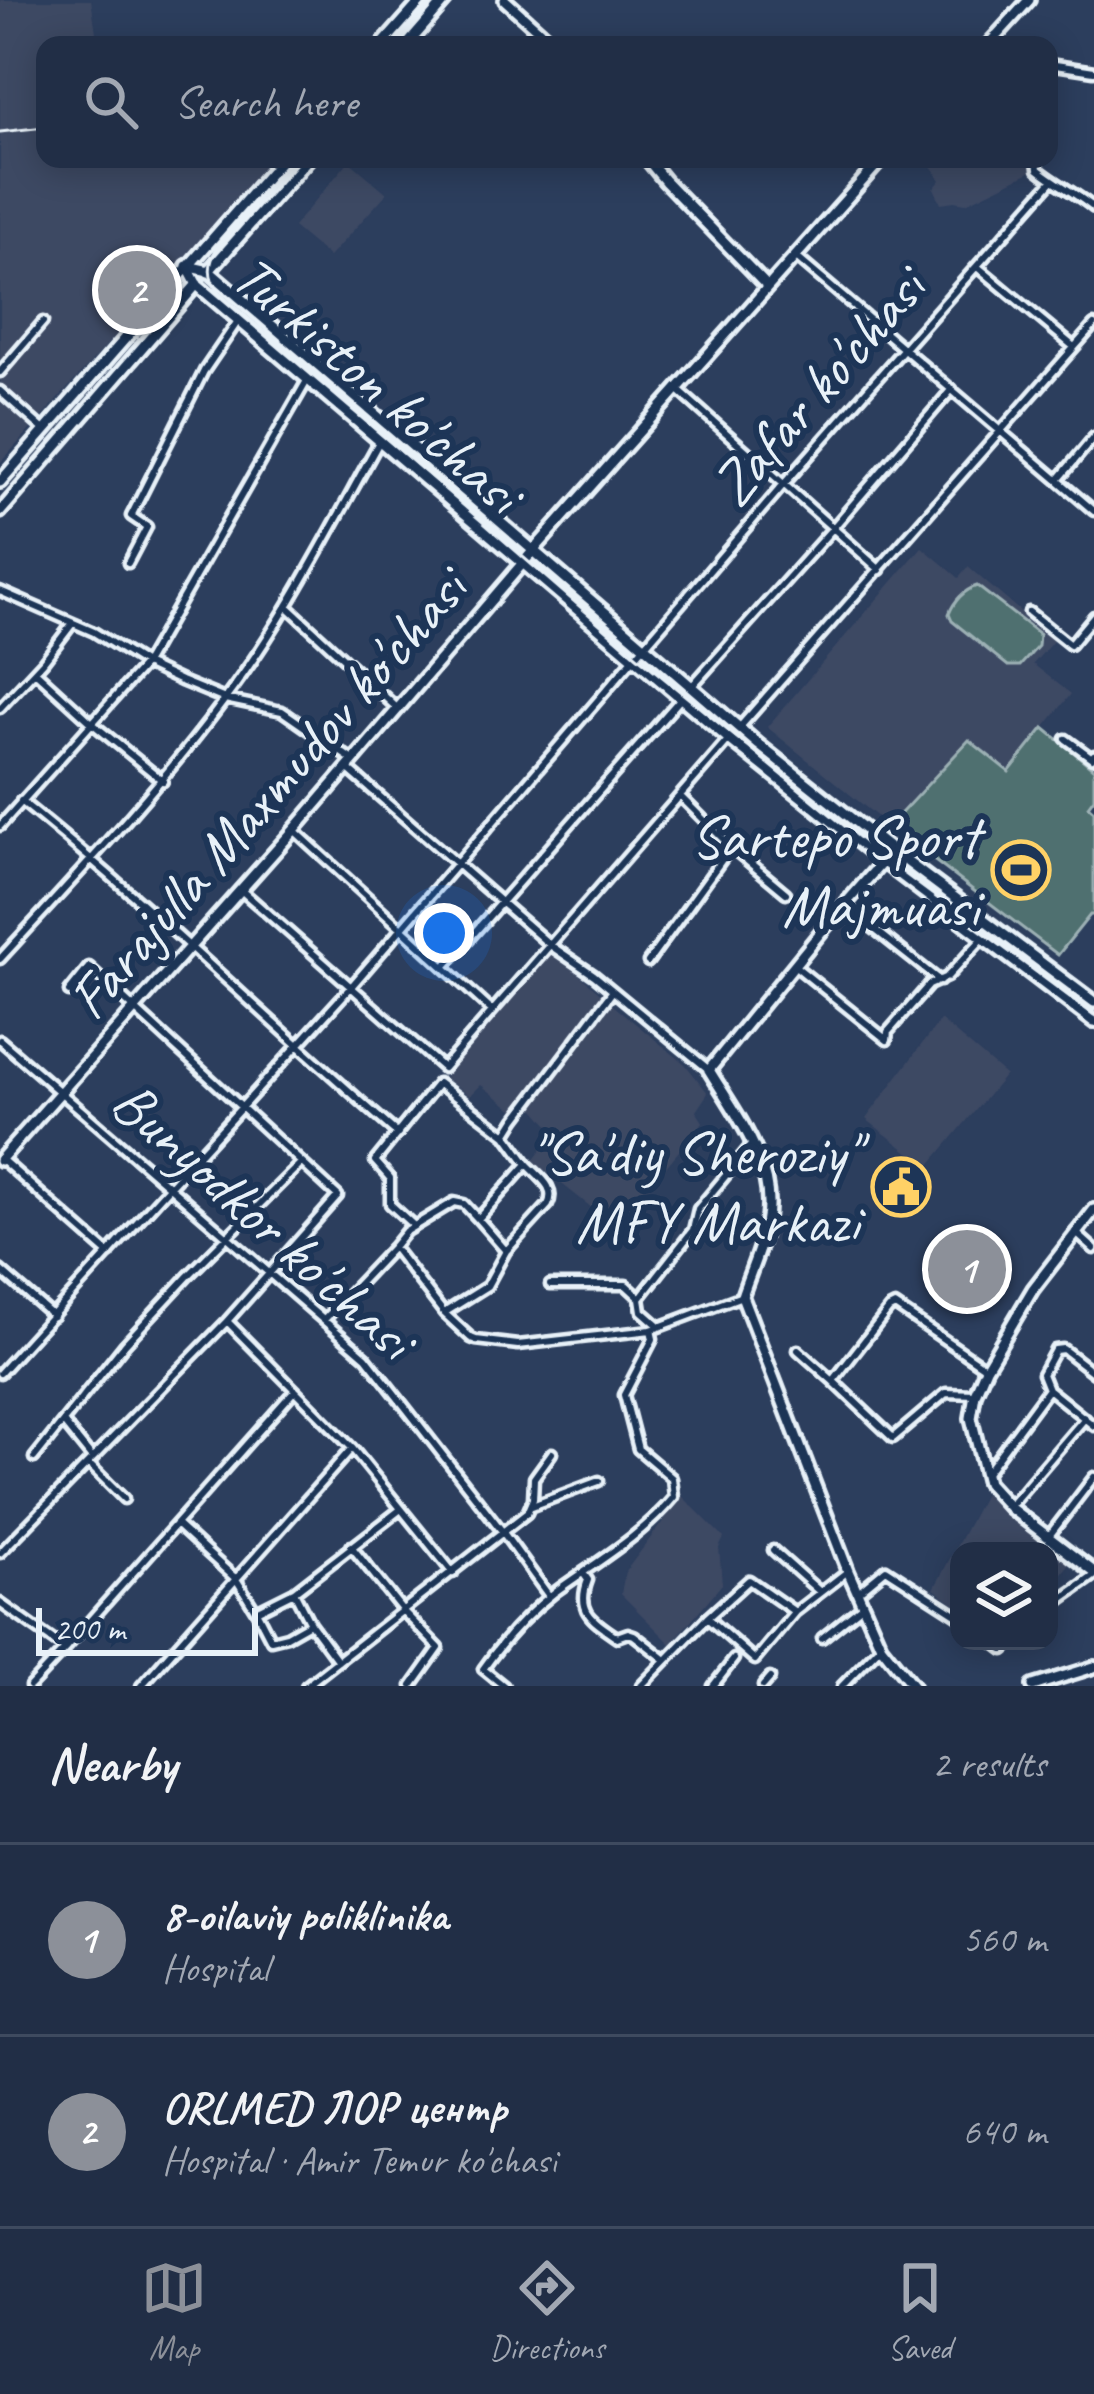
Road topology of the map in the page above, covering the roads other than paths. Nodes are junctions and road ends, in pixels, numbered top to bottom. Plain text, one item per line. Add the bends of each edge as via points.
1 (422, 0) edge
2 (446, 0) edge
3 (505, 0) edge
4 (1029, 0) edge
5 (390, 36) edge
6 (415, 36) edge
7 (545, 36) edge
8 (1000, 36) edge
9 (1058, 65) edge
10 (1094, 71) edge
11 (273, 168) edge
12 (300, 168) edge
13 (654, 168) edge
14 (874, 168) edge
15 (1038, 168) edge
16 (1052, 181) junction
17 (1094, 208) edge
18 (795, 256) junction
19 (187, 266) junction
20 (978, 267) junction
21 (209, 271) junction
22 (196, 285) junction
23 (767, 286) junction
24 (238, 321) junction
25 (43, 322) dead end
26 (1094, 325) edge
27 (905, 347) junction
28 (1074, 347) junction
29 (0, 372) edge
30 (308, 379) junction
31 (676, 388) junction
32 (952, 388) junction
33 (0, 392) edge
34 (44, 430) junction
35 (1001, 430) junction
36 (1094, 436) edge
37 (380, 441) junction
38 (1058, 480) junction
39 (0, 482) edge
40 (784, 484) junction
41 (1094, 511) edge
42 (0, 512) edge
43 (832, 529) junction
44 (533, 550) junction
45 (128, 563) dead end
46 (522, 563) junction
47 (880, 570) junction
48 (0, 591) edge
49 (287, 606) junction
50 (1029, 612) dead end
51 (1094, 616) edge
52 (73, 623) junction
53 (645, 647) junction
54 (635, 658) junction
55 (145, 664) junction
56 (34, 670) junction
57 (691, 687) junction
58 (682, 698) junction
59 (225, 699) junction
60 (0, 707) edge
61 (398, 709) junction
62 (93, 724) junction
63 (739, 728) junction
64 (729, 739) junction
65 (1066, 739) dead end
66 (1093, 757) edge
67 (350, 764) junction
68 (163, 781) junction
69 (680, 796) junction
70 (21, 802) junction
71 (0, 826) edge
72 (295, 830) junction
73 (731, 847) junction
74 (890, 848) junction
75 (92, 858) junction
76 (882, 862) junction
77 (455, 865) junction
78 (241, 890) junction
79 (786, 893) dead end
80 (502, 903) junction
81 (844, 905) junction
82 (401, 928) junction
83 (983, 938) junction
84 (550, 945) junction
85 (189, 948) junction
86 (0, 959) edge
87 (648, 962) dead end
88 (794, 965) junction
89 (444, 967) junction
90 (940, 981) junction
91 (350, 988) junction
92 (69, 992) dead end
93 (613, 992) junction
94 (1094, 1002) edge
95 (136, 1008) junction
96 (492, 1011) junction
97 (1094, 1022) edge
98 (0, 1040) edge
99 (296, 1046) junction
100 (709, 1070) junction
101 (62, 1091) junction
102 (242, 1106) junction
103 (398, 1133) junction
104 (506, 1135) junction
105 (752, 1144) junction
106 (0, 1159) edge
107 (302, 1162) junction
108 (526, 1164) junction
109 (170, 1187) junction
110 (1093, 1213) edge
111 (478, 1219) junction
112 (414, 1226) junction
113 (1075, 1232) junction
114 (226, 1238) junction
115 (393, 1247) junction
116 (1094, 1249) edge
117 (506, 1251) junction
118 (109, 1254) junction
119 (0, 1270) edge
120 (266, 1274) junction
121 (550, 1286) dead end
122 (742, 1295) junction
123 (640, 1298) junction
124 (444, 1313) junction
125 (53, 1316) junction
126 (324, 1320) junction
127 (227, 1321) junction
128 (655, 1328) junction
129 (798, 1350) dead end
130 (1094, 1359) edge
131 (986, 1368) junction
132 (1091, 1370) edge
133 (0, 1373) edge
134 (833, 1381) junction
135 (1048, 1388) junction
136 (296, 1390) junction
137 (975, 1394) junction
138 (1085, 1418) junction
139 (63, 1422) junction
140 (1094, 1426) edge
141 (352, 1448) junction
142 (551, 1454) dead end
143 (34, 1458) dead end
144 (90, 1461) junction
145 (983, 1476) junction
146 (1094, 1477) edge
147 (599, 1481) dead end
148 (124, 1499) dead end
149 (532, 1506) junction
150 (1009, 1507) junction
151 (401, 1509) junction
152 (176, 1524) junction
153 (502, 1531) junction
154 (1049, 1536) junction
155 (351, 1546) junction
156 (773, 1550) dead end
157 (0, 1553) edge
158 (848, 1571) junction
159 (453, 1573) junction
160 (583, 1573) junction
161 (1094, 1574) edge
162 (236, 1579) junction
163 (295, 1592) junction
164 (820, 1592) junction
165 (858, 1592) junction
166 (549, 1596) junction
167 (1058, 1601) edge
168 (0, 1603) edge
169 (864, 1605) junction
170 (256, 1610) junction
171 (950, 1610) edge
172 (403, 1611) junction
173 (795, 1612) junction
174 (707, 1618) junction
175 (310, 1623) junction
176 (822, 1638) dead end
177 (881, 1646) junction
178 (64, 1649) junction
179 (734, 1659) dead end
180 (666, 1660) junction
181 (338, 1661) junction
182 (1094, 1667) edge
183 (770, 1678) dead end
184 (32, 1685) edge
185 (142, 1686) edge
186 (305, 1686) edge
187 (412, 1686) edge
188 (504, 1686) edge
189 (640, 1686) edge
190 (713, 1686) edge
191 (763, 1686) edge
192 (842, 1686) edge
193 (913, 1686) edge
194 (1033, 1686) edge

1 - 5 main road
2 - 6 main road
3 - 7 main road
4 - 8 main road
9 - 10 street
11 - 19 main road
12 - 21 main road
13 - 23 main road
14 - 18 main road, Farajulla Maxmudov ko'chasi
15 - 16 street
16 - 17 street
16 - 20 street, Zafar ko'chasi
18 - 23 main road, Farajulla Maxmudov ko'chasi
18 - 27 street
19 - 21 main road, Turkiston ko'chasi
19 - 22 main road, Turkiston ko'chasi
19 - 34 main road
20 - 27 street, Zafar ko'chasi
20 - 28 street
21 - 22 main road
21 - 44 main road, Turkiston ko'chasi
22 - 24 main road, Turkiston ko'chasi
22 - 42 main road
23 - 31 main road, Farajulla Maxmudov ko'chasi
24 - 30 main road, Turkiston ko'chasi
24 - 45 street via 203,371 131,516 146,526
25 - 29 street
26 - 28 street
27 - 32 street
27 - 40 street, Zafar ko'chasi
28 - 35 street
30 - 37 main road, Turkiston ko'chasi
30 - 55 street
31 - 40 street
31 - 44 main road, Farajulla Maxmudov ko'chasi
32 - 35 street
32 - 43 street
33 - 34 street
34 - 39 main road
35 - 38 street
35 - 47 street
36 - 38 street
37 - 46 main road, Turkiston ko'chasi
37 - 49 street
38 - 41 street
40 - 43 street
40 - 53 street, Zafar ko'chasi
43 - 47 street
43 - 57 street
44 - 46 main road, Farajulla Maxmudov ko'chasi
44 - 53 main road, Turkiston ko'chasi
46 - 54 main road, Turkiston ko'chasi
46 - 61 main road, Farajulla Maxmudov ko'chasi
47 - 63 street
48 - 52 street
49 - 59 street
49 - 61 street
50 - 51 street via 1070,645
52 - 55 street
52 - 56 street
53 - 54 street, Zafar ko'chasi
53 - 57 main road, Turkiston ko'chasi
54 - 58 main road, Turkiston ko'chasi
54 - 77 street, Zafar ko'chasi
55 - 59 street
55 - 62 street
56 - 60 street
56 - 62 street
57 - 63 main road, Turkiston ko'chasi
58 - 64 main road, Turkiston ko'chasi
58 - 80 street
59 - 67 street via 282,711
59 - 68 street
61 - 67 main road, Farajulla Maxmudov ko'chasi
62 - 68 street
62 - 70 street
63 - 74 main road, Turkiston ko'chasi
64 - 69 street
64 - 76 main road, Turkiston ko'chasi
65 - 66 street
67 - 72 main road, Farajulla Maxmudov ko'chasi
67 - 77 street
68 - 75 street
69 - 73 street
69 - 84 street
70 - 71 street
70 - 75 street
72 - 78 main road, Farajulla Maxmudov ko'chasi
72 - 82 street
73 - 79 street
73 - 87 street
74 - 76 main road
74 - 94 main road, Turkiston ko'chasi
75 - 85 street
75 - 86 street
76 - 81 main road
76 - 83 main road, Turkiston ko'chasi
77 - 80 street
77 - 82 street, Zafar ko'chasi
78 - 85 main road, Farajulla Maxmudov ko'chasi
78 - 91 street
80 - 84 street
80 - 89 street
81 - 88 main road
81 - 90 street
82 - 89 street
82 - 91 street, Zafar ko'chasi
83 - 90 street
83 - 97 main road, Turkiston ko'chasi
84 - 93 street
84 - 96 street
85 - 95 main road, Farajulla Maxmudov ko'chasi
85 - 99 street
88 - 90 street via 887,1040
88 - 100 main road
89 - 96 street
91 - 96 street via 443,1068
91 - 99 street, Zafar ko'chasi
92 - 95 street via 89,968
93 - 100 street
93 - 104 street
95 - 101 main road, Farajulla Maxmudov ko'chasi
95 - 102 street
98 - 101 street, Bunyodkor ko'chasi
99 - 102 street, Zafar ko'chasi
99 - 103 street
100 - 105 main road
101 - 106 main road, Farajulla Maxmudov ko'chasi
101 - 109 street, Bunyodkor ko'chasi
102 - 107 street
102 - 109 street, Zafar ko'chasi
103 - 104 street via 438,1083
103 - 112 street via 375,1161 390,1178 390,1204
104 - 108 street
105 - 122 main road via 769,1207
105 - 123 street
106 - 118 street
107 - 114 street
107 - 120 street via 338,1196
108 - 111 street
108 - 117 street via 552,1197
109 - 114 street, Bunyodkor ko'chasi
109 - 118 street, Zafar ko'chasi
110 - 113 main road
111 - 112 street via 454,1202
111 - 117 street
112 - 115 street
113 - 116 street
113 - 131 main road
114 - 120 street, Bunyodkor ko'chasi
114 - 139 street
115 - 124 street
115 - 126 street
117 - 124 street via 488,1286
118 - 125 street, Zafar ko'chasi
119 - 125 street
120 - 126 street, Bunyodkor ko'chasi
120 - 127 street
121 - 123 street via 626,1285
122 - 128 street
122 - 158 main road
123 - 128 street
124 - 128 street via 471,1338 518,1345
125 - 133 street, Zafar ko'chasi
126 - 153 street, Bunyodkor ko'chasi via 366,1358
127 - 136 street
127 - 144 street
128 - 160 street via 624,1395 638,1448 672,1478 674,1497
129 - 134 street
130 - 132 street
131 - 134 street via 895,1306
131 - 137 main road
132 - 135 street via 1055,1350 1042,1374
134 - 137 street via 893,1438 946,1394
135 - 138 street
135 - 145 street
136 - 141 street
136 - 152 street
137 - 145 main road via 971,1418
138 - 140 street
138 - 150 street
139 - 143 street
139 - 144 street
141 - 151 street
141 - 162 street
142 - 149 street via 534,1478
144 - 148 street
144 - 157 street
145 - 150 main road
146 - 154 street
147 - 149 street
149 - 153 street
150 - 154 main road
151 - 155 street
151 - 159 street
152 - 162 street
152 - 178 street
153 - 159 street
153 - 166 street, Bunyodkor ko'chasi
154 - 161 main road
155 - 163 street
155 - 172 street
156 - 164 street
158 - 164 street
158 - 165 main road
159 - 172 street
160 - 166 street
160 - 180 street via 585,1609 617,1637 634,1635
161 - 167 street
162 - 170 street
162 - 185 street
163 - 170 street
163 - 175 street
164 - 173 street
165 - 169 main road
165 - 171 street via 886,1570
166 - 188 street via 483,1669
168 - 178 street
169 - 176 street
169 - 177 main road
170 - 175 street via 271,1640
172 - 181 street
172 - 187 street via 439,1648
173 - 174 street via 749,1580
173 - 174 street via 755,1660
174 - 180 street
175 - 181 street
177 - 192 street
177 - 193 main road
178 - 184 street
179 - 190 street
180 - 189 street
181 - 186 street
182 - 194 main road
183 - 191 street

